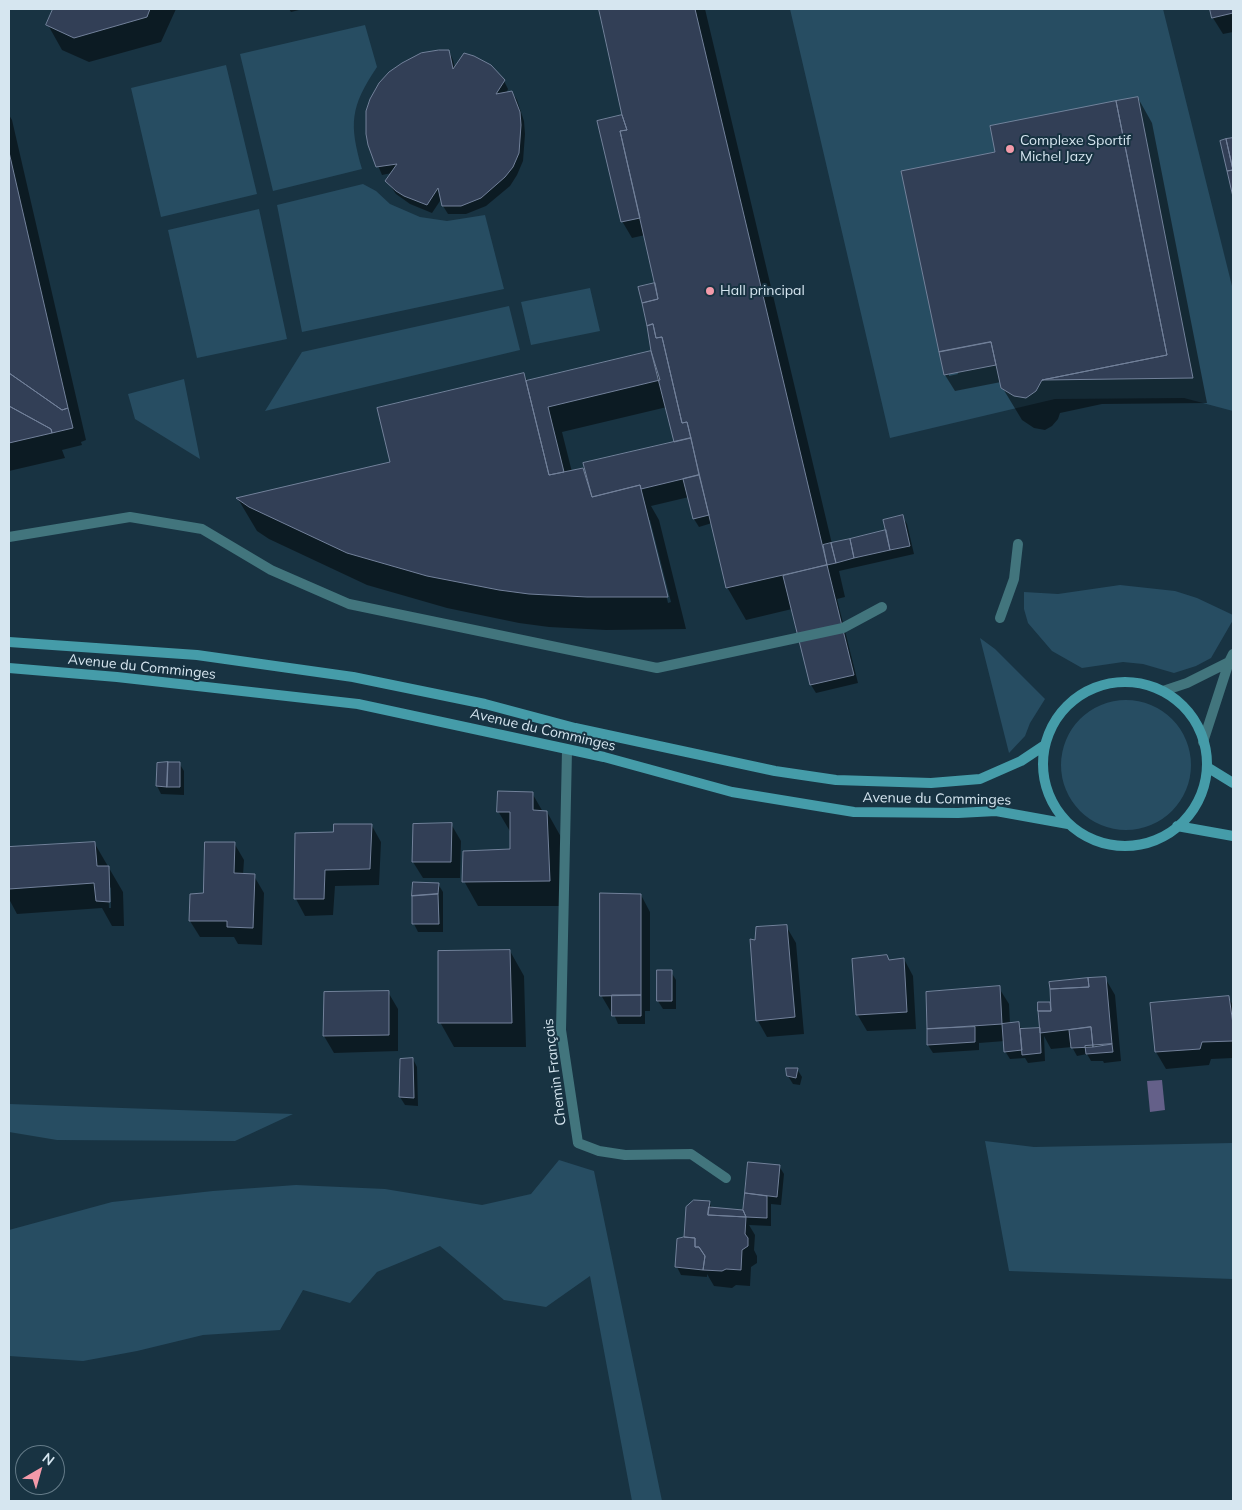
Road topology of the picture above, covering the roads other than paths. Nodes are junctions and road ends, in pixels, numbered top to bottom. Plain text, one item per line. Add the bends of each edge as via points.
1 (9, 537) edge
2 (1018, 544) dead end
3 (882, 608) dead end
4 (1000, 618) dead end
5 (9, 642) edge
6 (1231, 658) edge
7 (9, 668) edge
8 (1163, 691) junction
9 (1203, 742) junction
10 (1044, 745) junction
11 (567, 750) junction
12 (1206, 767) junction
13 (1233, 783) edge
14 (1068, 824) junction
15 (1178, 826) junction
16 (1233, 836) edge
17 (726, 1178) dead end

1 - 3 street via 130,517 202,529 271,570 349,604 657,668 843,628
2 - 4 street via 1014,578
5 - 10 main road, Avenue du Comminges via 197,654 353,677 775,771 836,780 931,783 980,779 1021,761
6 - 8 street via 1187,683
6 - 9 street
7 - 11 main road, Avenue du Comminges via 358,704
8 - 9 main road via 1192,717
8 - 10 main road via 1145,684 1125,682 1090,690 1063,709
9 - 12 main road
10 - 14 main road via 1046,787 1052,802
11 - 14 main road, Avenue du Comminges via 732,792 854,812 996,811
11 - 17 street, Chemin Français via 561,1030 578,1142 600,1151 625,1155 691,1154
12 - 13 main road
12 - 15 main road via 1198,801
14 - 15 main road via 1086,836 1117,846 1149,842
15 - 16 main road

